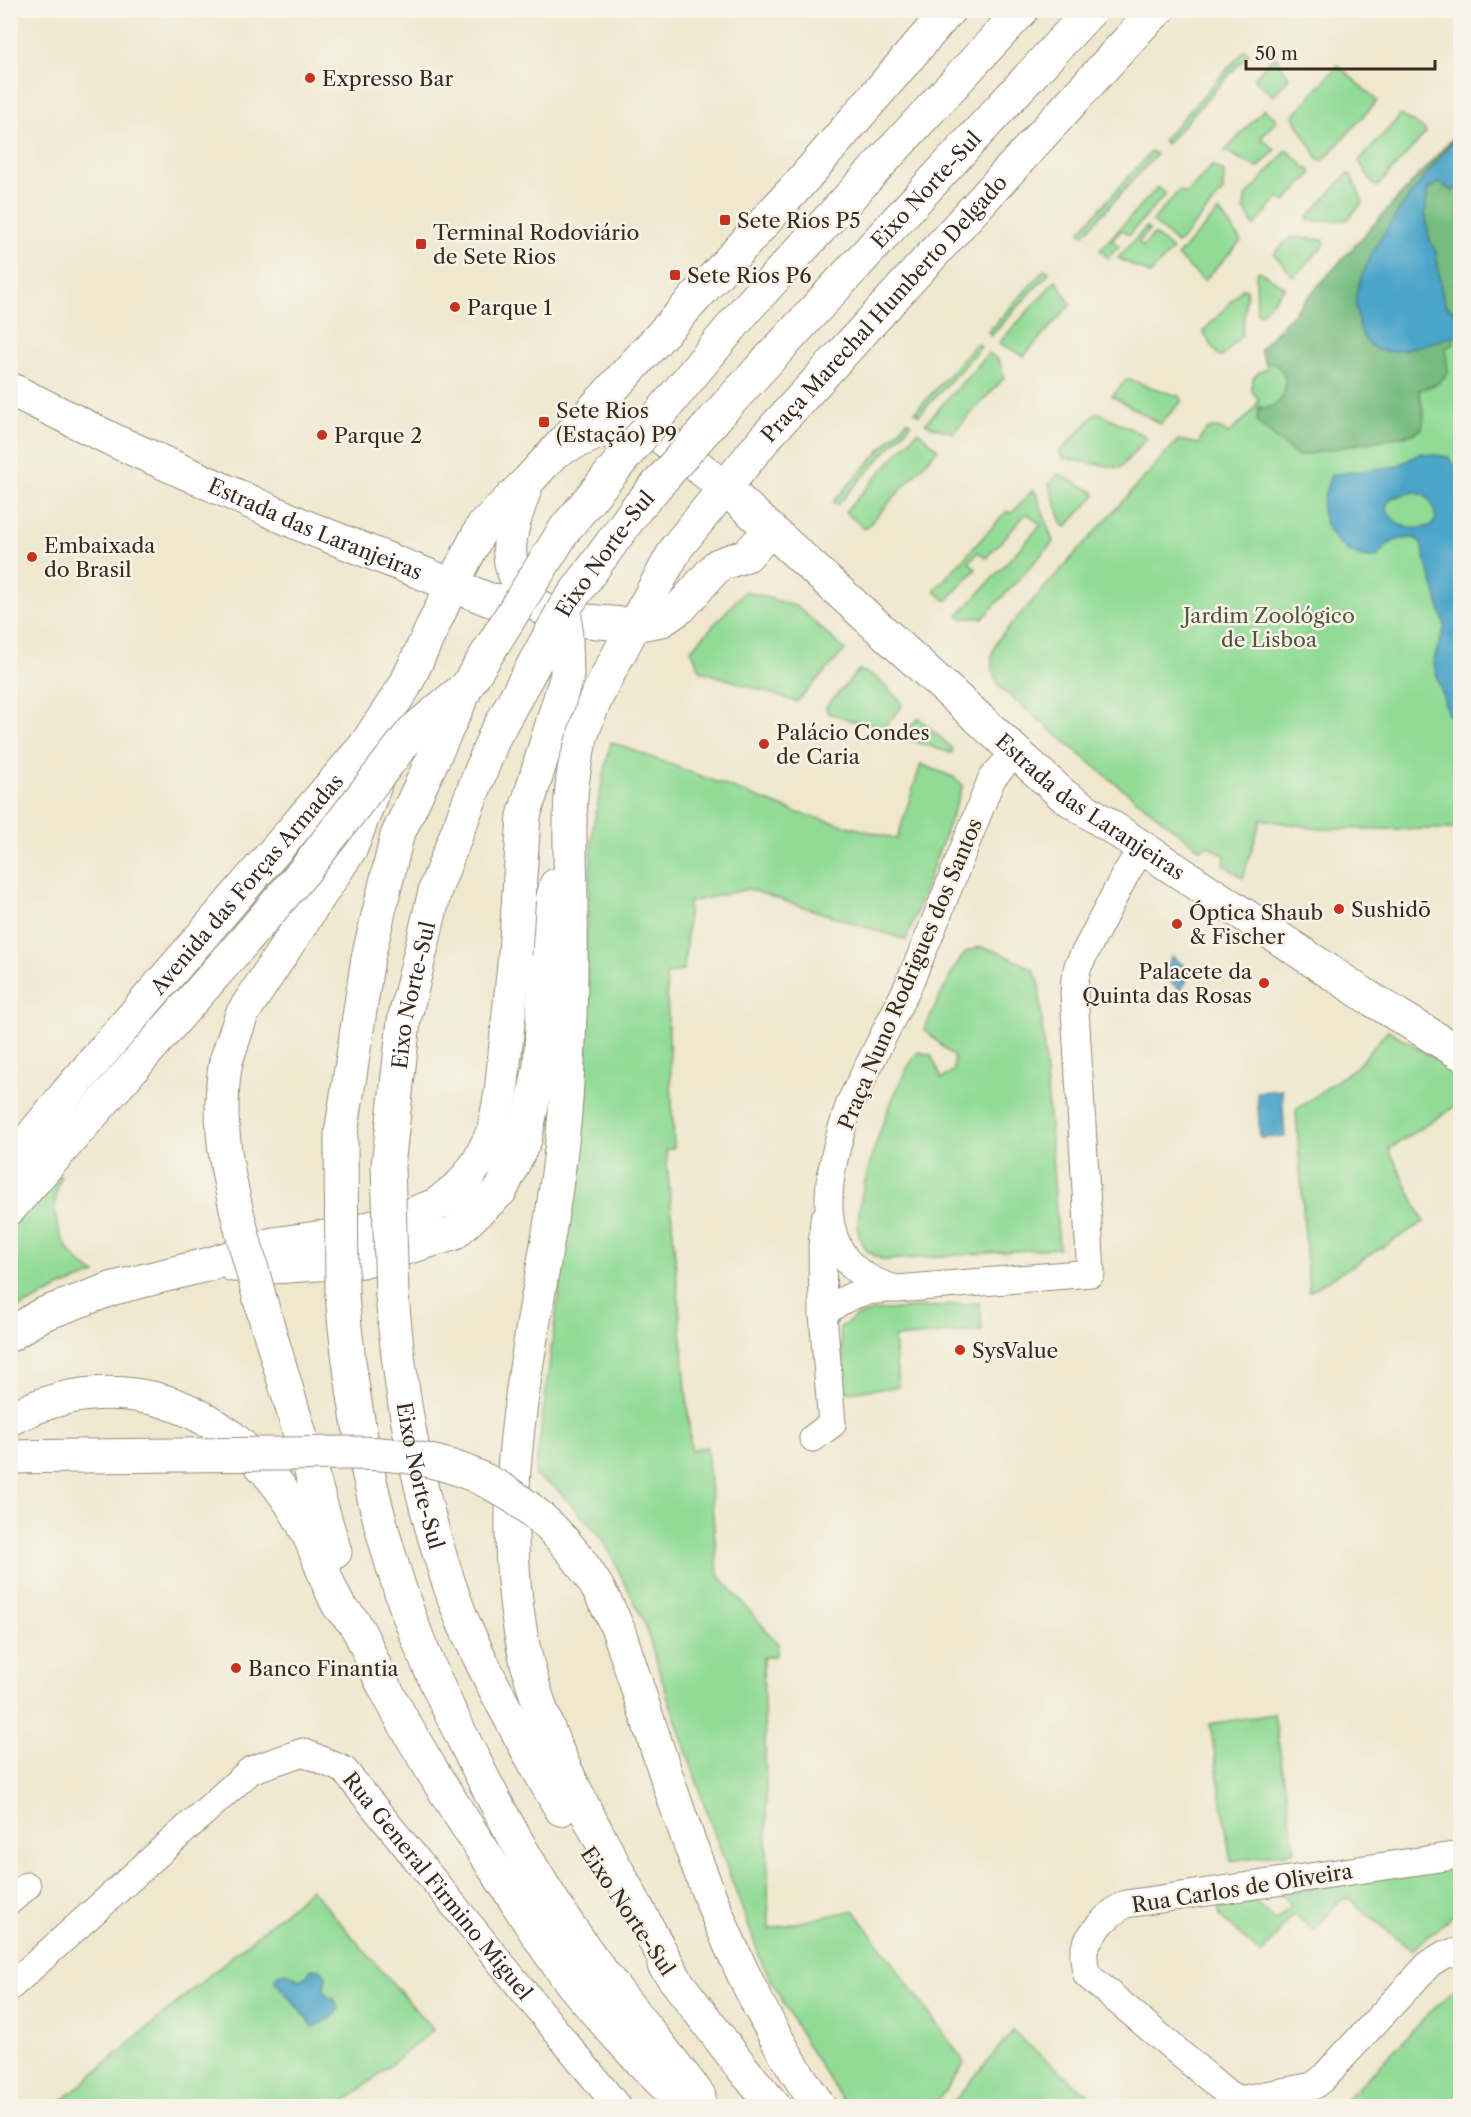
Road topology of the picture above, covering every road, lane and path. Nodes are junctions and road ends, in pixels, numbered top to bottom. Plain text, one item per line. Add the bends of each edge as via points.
1 (949, 10) edge
2 (1022, 10) edge
3 (1092, 10) edge
4 (1150, 14) edge
5 (10, 389) edge
6 (557, 450) junction
7 (528, 481) junction
8 (724, 488) junction
9 (763, 522) junction
10 (452, 585) junction
11 (550, 605) junction
12 (634, 625) junction
13 (467, 686) junction
14 (405, 687) junction
15 (1015, 753) junction
16 (570, 824) junction
17 (1142, 848) junction
18 (1461, 1053) edge
19 (10, 1162) edge
20 (827, 1194) junction
21 (10, 1208) edge
22 (210, 1264) junction
23 (897, 1289) junction
24 (823, 1314) junction
25 (10, 1335) edge
26 (10, 1419) edge
27 (813, 1438) dead end
28 (10, 1457) edge
29 (356, 1626) junction
30 (1461, 1856) edge
31 (1461, 1952) edge
32 (677, 1982) junction
33 (10, 1987) edge
34 (617, 2106) edge
35 (687, 2106) edge
36 (708, 2106) edge
37 (774, 2106) edge
38 (819, 2106) edge

1 - 6 main road via 800,183
2 - 13 main road, Eixo Norte-Sul, bridge via 747,308 565,529
3 - 11 main road, Eixo Norte-Sul, bridge via 726,406
4 - 8 main road, Praça Marechal Humberto Delgado via 766,436
5 - 10 main road, Estrada das Laranjeiras via 304,526
6 - 7 main road
6 - 8 main road via 621,427 641,427 663,438
7 - 10 main road via 482,526
7 - 11 main road via 511,529 509,555 518,582
8 - 9 main road, Estrada das Laranjeiras
8 - 12 main road, Praça Marechal Humberto Delgado via 677,547
9 - 12 main road, Estrada das Laranjeiras via 747,555 718,565 681,608 662,620
9 - 15 main road, Estrada das Laranjeiras
10 - 11 main road, Estrada das Laranjeiras via 490,600
10 - 14 main road, Avenida das Forças Armadas
11 - 12 main road, Estrada das Laranjeiras via 553,614 565,618
11 - 22 main road, bridge via 567,675 524,816 501,1093 494,1130 479,1161 463,1183 436,1205 353,1233 273,1244
11 - 32 main road, Eixo Norte-Sul, bridge via 436,887 404,1021 388,1166 392,1295 413,1454 463,1622 512,1722 601,1877
12 - 16 main road, Praça Marechal Humberto Delgado via 586,720 576,756
13 - 21 main road, bridge via 412,732 305,870
13 - 36 main road, Eixo Norte-Sul, bridge via 397,836 368,958 341,1134 342,1295 355,1409 386,1544 409,1615 453,1722 502,1817 576,1936
14 - 19 main road, Avenida das Forças Armadas via 364,747
14 - 29 main road, bridge via 373,792 351,848 242,1014 226,1061 221,1103 234,1196 261,1303 318,1501 353,1599
15 - 17 main road, Estrada das Laranjeiras via 1063,795
15 - 20 street, Praça Nuno Rodrigues dos Santos via 992,778 921,955 850,1103
16 - 22 main road via 548,916 540,1066 525,1139 501,1190 453,1234 362,1261 273,1267
16 - 32 main road via 566,1100 517,1445 512,1501 514,1581 523,1646 551,1741
17 - 18 main road, Estrada das Laranjeiras via 1368,997
17 - 23 street, Praça Nuno Rodrigues dos Santos via 1075,978 1091,1273
20 - 23 street, Praça Nuno Rodrigues dos Santos via 829,1221 845,1257 868,1278
20 - 24 street via 822,1246
22 - 25 main road via 114,1287 41,1315
23 - 24 street via 851,1295
24 - 27 street via 832,1424
26 - 29 main road via 68,1398 116,1393 166,1400 212,1422 248,1452 290,1503 309,1535 339,1605
28 - 38 main road, bridge via 369,1454 416,1458 494,1485 532,1510 560,1535 607,1602 727,1936 782,2048
29 - 35 main road via 416,1744 540,1937 574,1985 661,2083
30 - 31 street, Rua Carlos de Oliveira via 1126,1904 1113,1912 1084,1949 1087,1975 1237,2099 1313,2086 1430,1962 1444,1954
32 - 37 main road, Eixo Norte-Sul
33 - 34 street, Rua General Firmino Miguel via 251,1770 303,1752 344,1770

